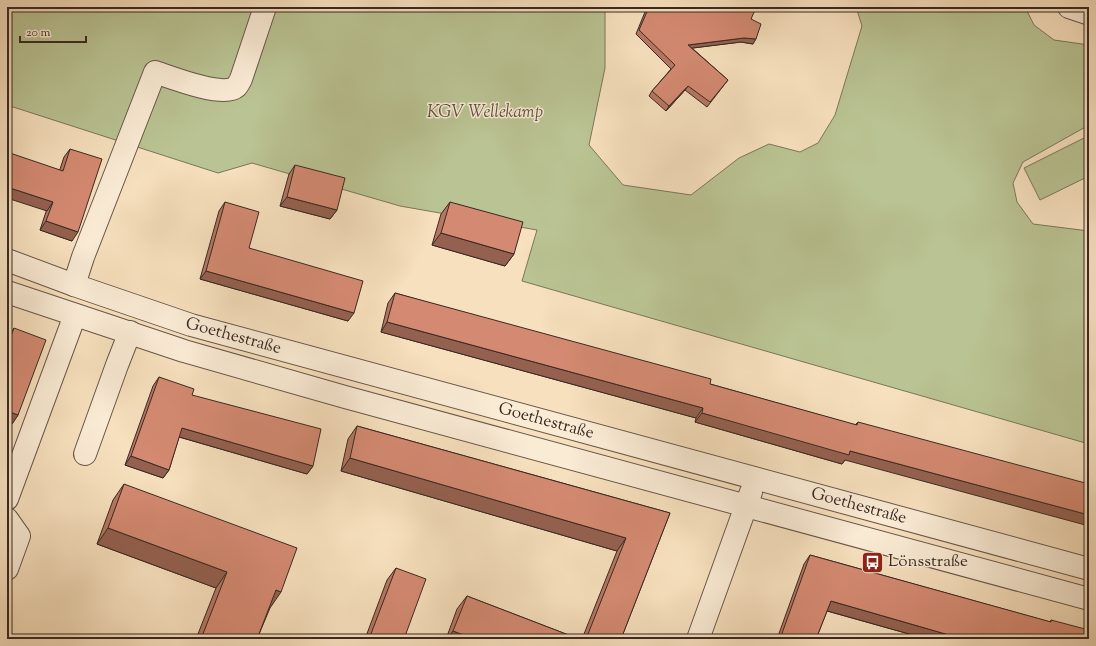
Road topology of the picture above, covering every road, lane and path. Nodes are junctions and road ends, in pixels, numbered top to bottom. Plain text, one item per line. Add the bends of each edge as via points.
1 (265, 7) edge
2 (7, 260) edge
3 (74, 285) junction
4 (7, 292) edge
5 (75, 315) junction
6 (130, 332) junction
7 (85, 454) dead end
8 (755, 478) junction
9 (7, 499) edge
10 (747, 506) junction
11 (7, 519) edge
12 (7, 569) edge
13 (1089, 569) edge
14 (1089, 599) edge
15 (698, 639) edge

1 - 3 street via 236,88 225,91 211,89 155,72
2 - 3 street, Goethestraße
3 - 8 street, Goethestraße via 199,327
4 - 5 street, Goethestraße
5 - 6 street, Goethestraße
5 - 9 street
6 - 7 street
6 - 10 street, Goethestraße via 184,351 337,395
8 - 10 street
8 - 13 street, Goethestraße
10 - 14 street, Goethestraße
10 - 15 street
11 - 12 street via 19,536

